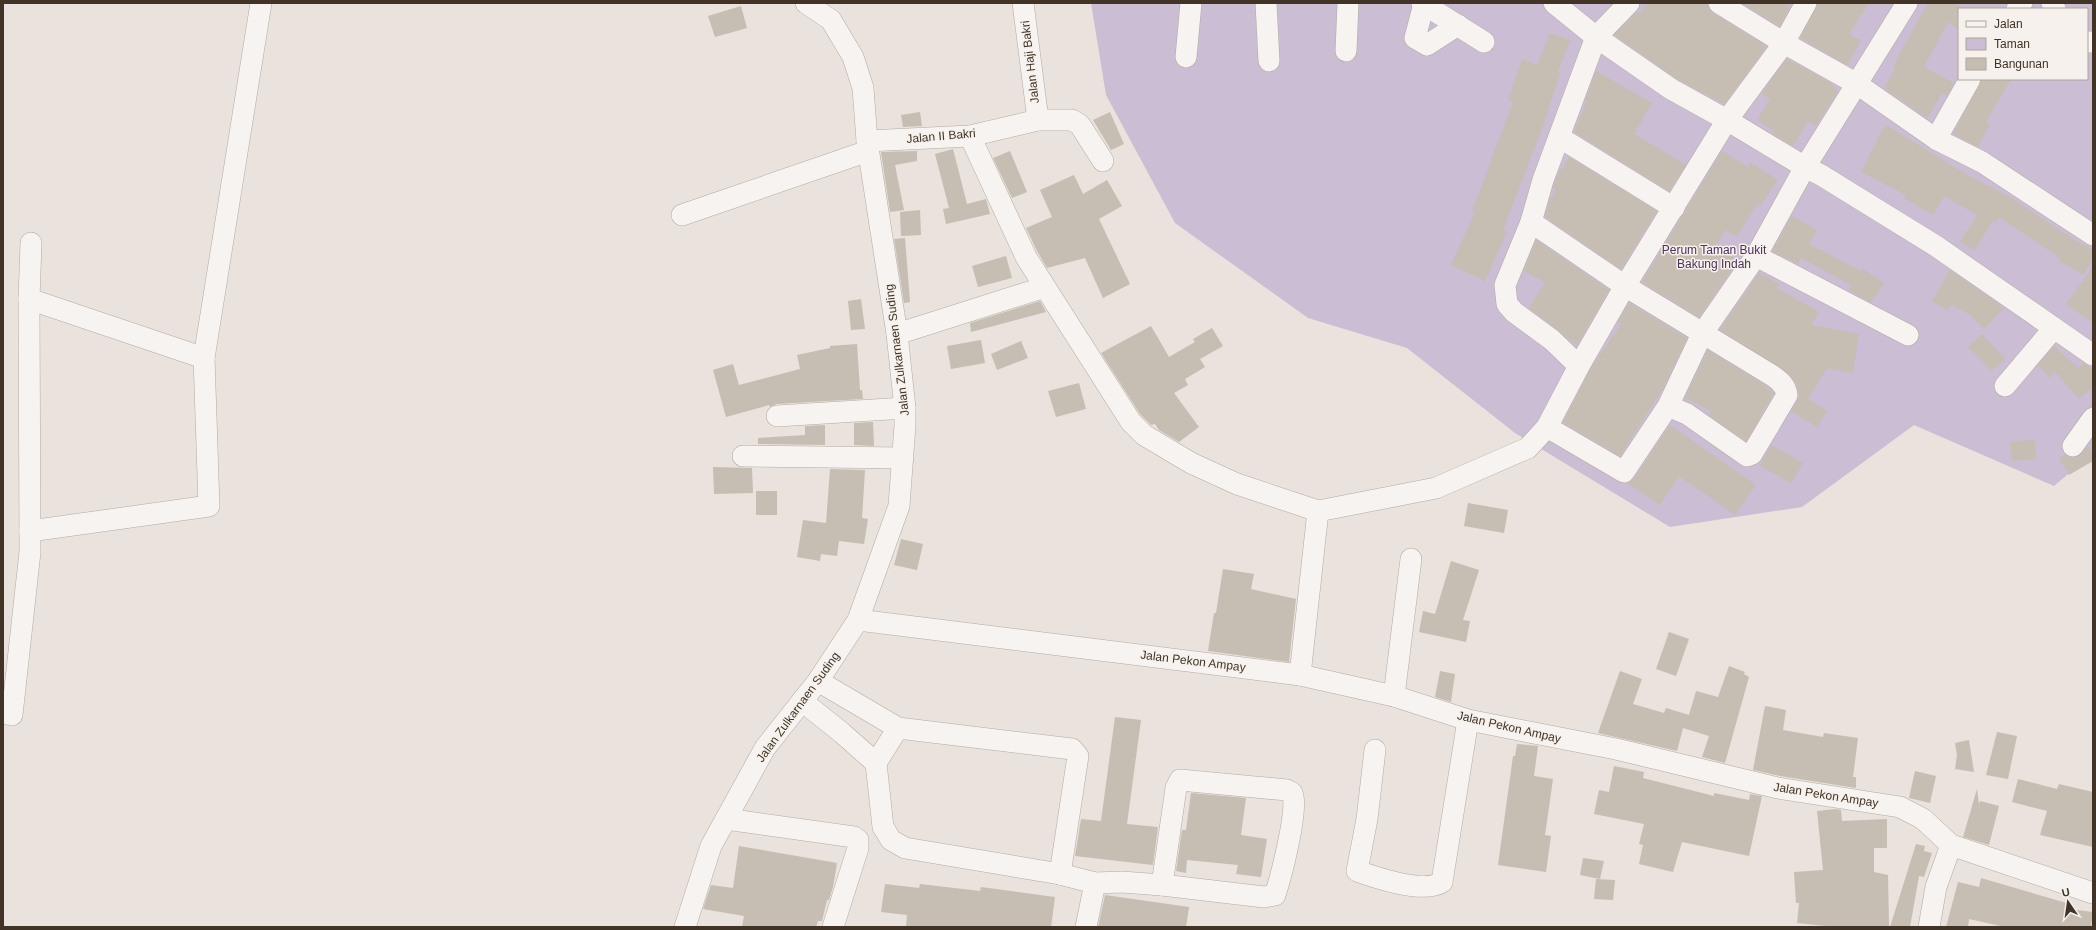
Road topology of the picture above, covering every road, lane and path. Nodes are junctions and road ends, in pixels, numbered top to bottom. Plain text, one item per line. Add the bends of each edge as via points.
1 (261, 3) edge
2 (806, 3) edge
3 (1023, 3) edge
4 (1191, 3) edge
5 (1266, 3) edge
6 (1348, 3) edge
7 (1554, 3) edge
8 (1629, 3) edge
9 (1719, 3) edge
10 (1806, 3) edge
11 (1907, 3) edge
12 (1430, 5) edge
13 (1458, 25) junction
14 (1596, 37) junction
15 (1484, 42) dead end
16 (1784, 44) junction
17 (1346, 50) dead end
18 (1186, 57) dead end
19 (1269, 60) dead end
20 (1969, 80) edge
21 (1858, 84) junction
22 (1038, 120) junction
23 (1727, 120) junction
24 (970, 136) junction
25 (1559, 137) junction
26 (1936, 139) junction
27 (868, 146) junction
28 (1103, 162) dead end
29 (1805, 168) junction
30 (1674, 208) junction
31 (682, 214) dead end
32 (1531, 222) junction
33 (2093, 235) edge
34 (31, 243) dead end
35 (1756, 256) junction
36 (1625, 286) junction
37 (1044, 287) junction
38 (29, 299) junction
39 (2054, 328) junction
40 (897, 334) junction
41 (1702, 334) junction
42 (1908, 335) dead end
43 (2093, 355) edge
44 (204, 357) junction
45 (1579, 366) junction
46 (2005, 386) dead end
47 (1668, 406) junction
48 (905, 408) junction
49 (777, 416) dead end
50 (2093, 418) edge
51 (1547, 427) junction
52 (2073, 446) dead end
53 (743, 456) dead end
54 (903, 458) junction
55 (1318, 511) junction
56 (30, 531) junction
57 (1411, 559) dead end
58 (858, 620) junction
59 (1300, 675) junction
60 (818, 681) junction
61 (1394, 696) junction
62 (802, 701) junction
63 (862, 708) junction
64 (3, 713) edge
65 (1468, 720) junction
66 (898, 728) junction
67 (842, 733) junction
68 (1375, 750) dead end
69 (876, 763) junction
70 (726, 819) junction
71 (1951, 845) junction
72 (1060, 874) junction
73 (1095, 883) junction
74 (1162, 885) junction
75 (2093, 893) edge
76 (685, 927) edge
77 (833, 927) edge
78 (1086, 927) edge
79 (1929, 927) edge

1 - 44 street
2 - 27 street, Jalan Zulkarnaen Suding via 831,20 853,57 863,88
3 - 22 street, Jalan Haji Bakri
4 - 18 street
5 - 19 street
6 - 17 street
7 - 14 street
8 - 14 street
9 - 16 street
10 - 16 street
11 - 21 street
12 - 13 street
12 - 13 street via 1415,38 1427,44
13 - 15 street
14 - 23 street via 1671,89
14 - 25 street
16 - 21 street
16 - 23 street
20 - 26 street
21 - 26 street
21 - 29 street
22 - 24 street, Jalan II Bakri
22 - 28 street, Jalan II Bakri via 1072,120 1080,126
23 - 29 street
23 - 30 street
24 - 27 street, Jalan II Bakri
24 - 37 street via 1026,257
25 - 30 street
25 - 32 street
26 - 33 street via 1982,162
27 - 31 street, Jalan II Bakri
27 - 40 street, Jalan Zulkarnaen Suding
29 - 35 street
29 - 39 street via 1821,175 1936,246
30 - 36 street
32 - 36 street
32 - 45 street via 1505,285 1507,304 1552,340
34 - 38 street
35 - 41 street
35 - 42 street
36 - 41 street
36 - 45 street
37 - 40 street
37 - 55 street via 1114,398 1144,435 1191,463 1237,484
38 - 44 street
38 - 56 street
39 - 43 street
39 - 46 street
40 - 48 street, Jalan Zulkarnaen Suding
41 - 47 street
41 - 47 street via 1779,381 1783,384 1786,395 1750,456 1746,456 1687,414
44 - 56 street via 209,506
45 - 51 street
47 - 51 street via 1624,472
48 - 49 street
48 - 54 street, Jalan Zulkarnaen Suding
50 - 52 street
51 - 55 street via 1528,448 1436,488
53 - 54 street
54 - 58 street, Jalan Zulkarnaen Suding via 899,506
55 - 59 street
56 - 64 street via 30,552 12,715
57 - 61 street
58 - 59 street, Jalan Pekon Ampay
58 - 60 street, Jalan Zulkarnaen Suding
59 - 61 street, Jalan Pekon Ampay
60 - 62 street, Jalan Zulkarnaen Suding
60 - 63 street
61 - 65 street, Jalan Pekon Ampay
62 - 67 street
62 - 70 street, Jalan Zulkarnaen Suding via 765,748
63 - 66 street
63 - 67 street
65 - 68 street via 1442,882 1438,884 1412,887 1357,871 1367,819
65 - 71 street, Jalan Pekon Ampay via 1631,753 1778,788 1900,807 1923,819
66 - 69 street
66 - 72 street via 1072,749 1076,752 1078,756
67 - 69 street
69 - 72 street via 883,827 891,840 905,848
70 - 76 street, Jalan Zulkarnaen Suding via 711,846
70 - 77 street via 854,837 858,840 858,848
71 - 75 street, Jalan Pekon Ampay
71 - 79 street via 1936,887
72 - 73 street
73 - 74 street
73 - 78 street
74 - 74 street via 1264,897 1275,895 1292,830 1292,793 1287,790 1180,780 1176,788

